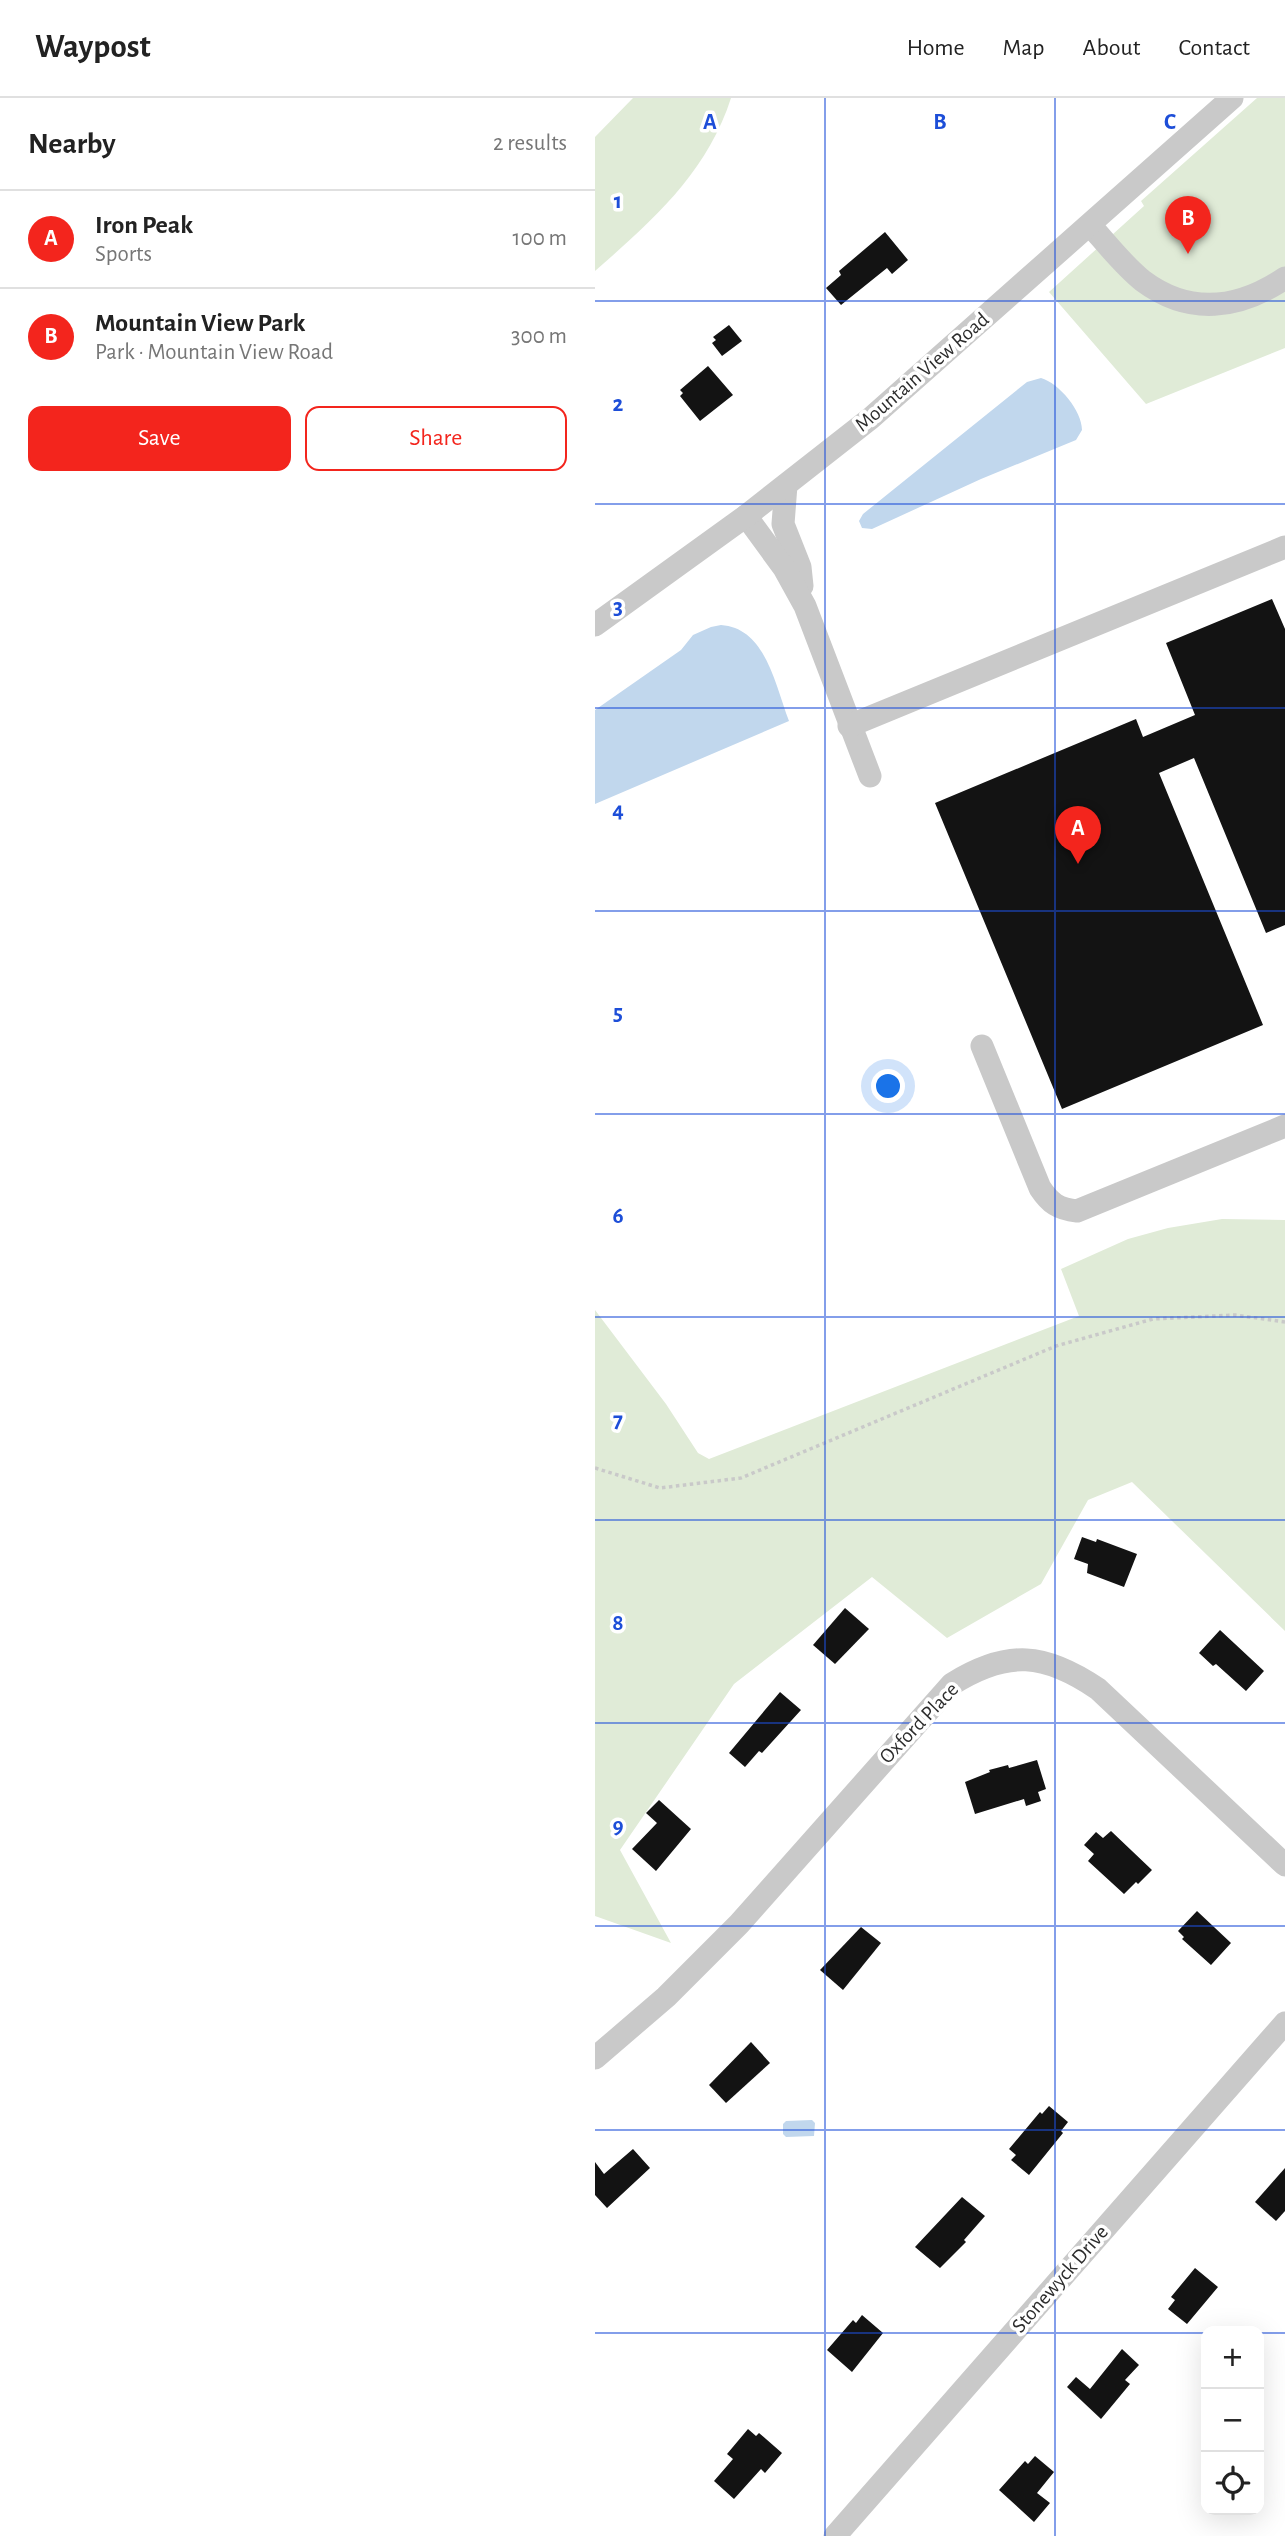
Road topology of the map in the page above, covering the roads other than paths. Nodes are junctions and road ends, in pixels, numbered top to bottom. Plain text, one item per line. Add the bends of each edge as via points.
1 (1232, 98) edge
2 (1090, 225) junction
3 (1285, 278) edge
4 (786, 485) junction
5 (746, 516) junction
6 (1285, 547) edge
7 (805, 606) junction
8 (595, 625) edge
9 (849, 726) junction
10 (870, 776) dead end
11 (982, 1046) dead end
12 (1285, 1126) edge
13 (1285, 1865) edge
14 (1285, 2022) edge
15 (595, 2058) edge
16 (835, 2536) edge

1 - 2 street, Mountain View Road
2 - 3 street via 1141,279 1184,302 1229,303
2 - 4 street, Mountain View Road via 871,418
4 - 5 street, Mountain View Road
4 - 7 street via 782,524 800,567
5 - 7 street
5 - 8 street, Mountain View Road
6 - 9 street
7 - 9 street
9 - 10 street
11 - 12 street via 1040,1188 1050,1203 1064,1210 1077,1211
13 - 15 street, Oxford Place via 1098,1689 1049,1663 1000,1662 952,1684 739,1924 666,1997
14 - 16 street, Stonewyck Drive

